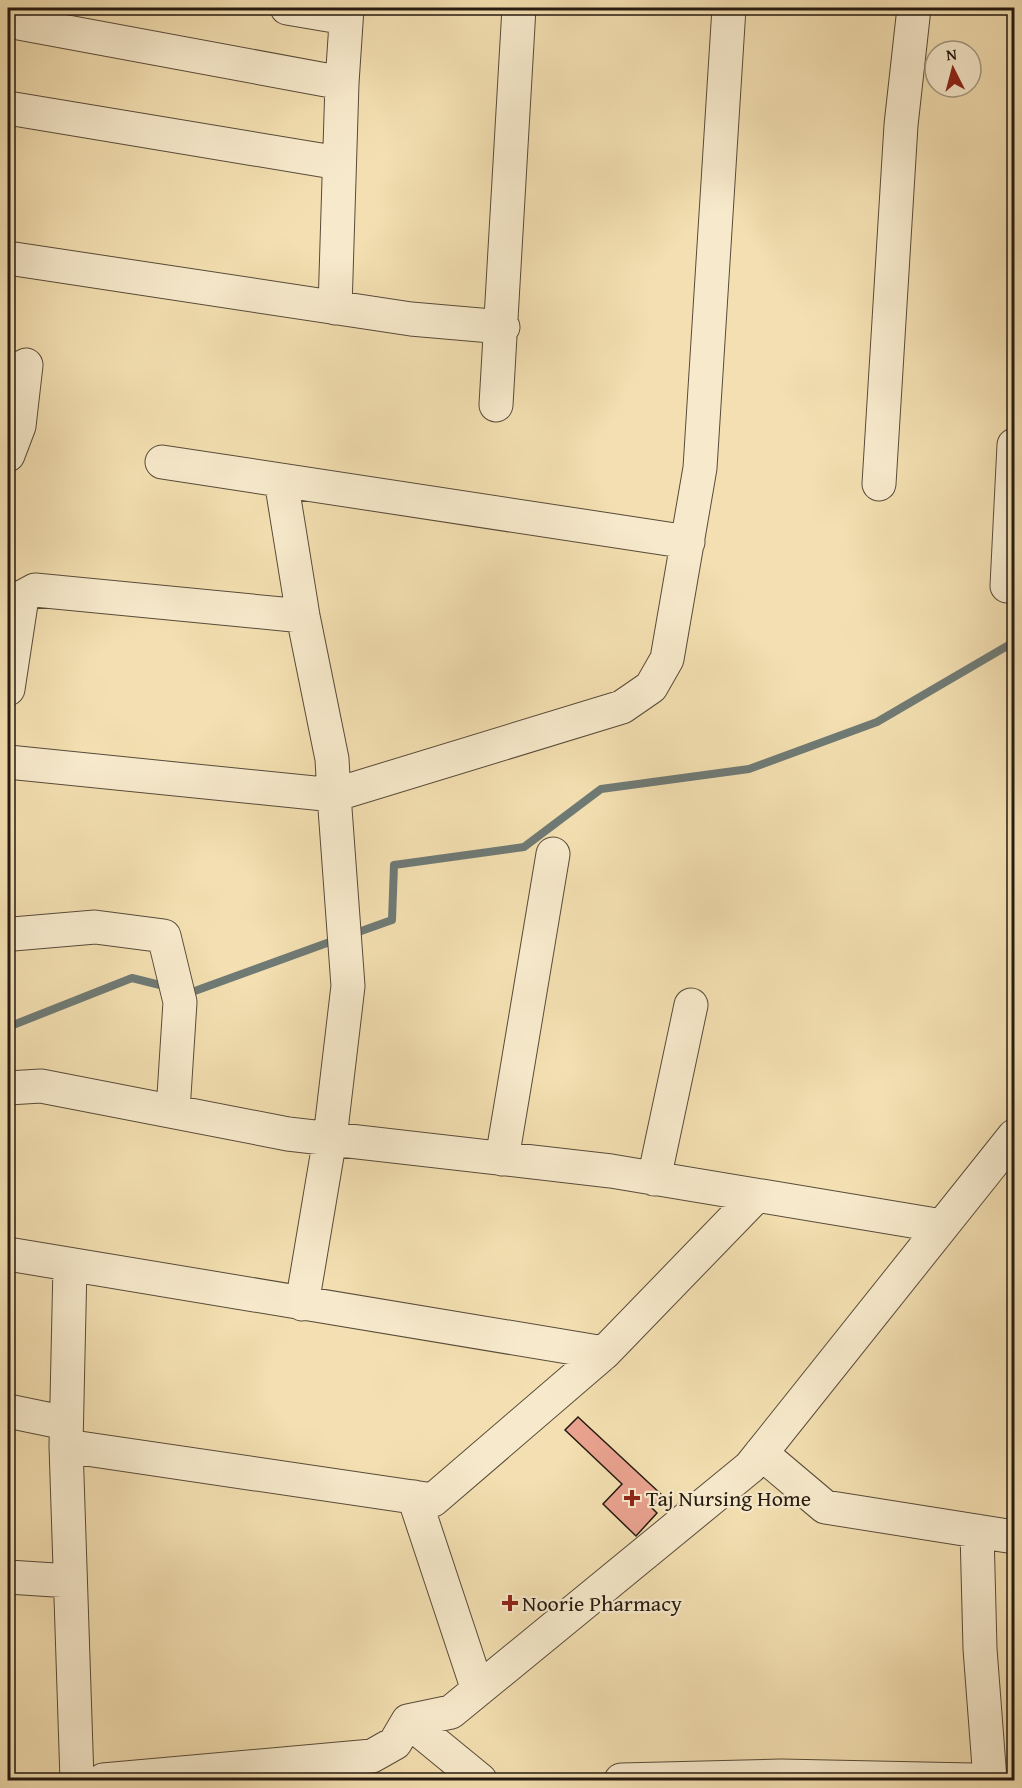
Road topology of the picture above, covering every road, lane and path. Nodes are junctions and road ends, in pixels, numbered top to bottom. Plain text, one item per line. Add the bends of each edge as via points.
1 (287, 8) edge
2 (519, 8) edge
3 (729, 8) edge
4 (914, 8) edge
5 (347, 13) edge
6 (8, 21) edge
7 (342, 83) junction
8 (8, 108) edge
9 (339, 163) junction
10 (8, 258) edge
11 (335, 308) junction
12 (503, 327) junction
13 (26, 365) dead end
14 (496, 405) dead end
15 (1014, 445) edge
16 (8, 455) edge
17 (162, 462) dead end
18 (281, 480) junction
19 (879, 484) dead end
20 (688, 542) junction
21 (1007, 586) dead end
22 (303, 616) junction
23 (8, 689) edge
24 (8, 762) edge
25 (334, 795) junction
26 (553, 854) dead end
27 (8, 932) edge
28 (691, 1005) dead end
29 (8, 1088) edge
30 (173, 1112) junction
31 (1014, 1136) edge
32 (330, 1138) junction
33 (502, 1159) junction
34 (654, 1179) junction
35 (756, 1196) junction
36 (942, 1226) junction
37 (8, 1254) edge
38 (70, 1265) junction
39 (302, 1304) junction
40 (604, 1353) junction
41 (8, 1412) edge
42 (66, 1434) junction
43 (761, 1453) junction
44 (414, 1497) junction
45 (977, 1531) junction
46 (1014, 1537) edge
47 (8, 1577) edge
48 (70, 1581) junction
49 (478, 1690) junction
50 (408, 1721) junction
51 (288, 1772) edge
52 (706, 1779) edge
53 (77, 1780) edge
54 (103, 1780) edge
55 (480, 1780) edge
56 (621, 1780) edge
57 (972, 1780) edge
58 (990, 1780) edge

1 - 5 street
2 - 12 street
3 - 20 street via 700,468
4 - 19 street via 901,125
5 - 7 street
6 - 7 street
7 - 9 street
8 - 9 street
9 - 11 street
10 - 11 street
11 - 12 street
12 - 14 street
13 - 16 street via 19,426
15 - 21 street
17 - 18 street
18 - 20 street
18 - 22 street
20 - 25 street via 667,659 651,687 622,707
22 - 23 street via 35,590 22,597
22 - 25 street via 332,759
24 - 25 street
25 - 32 street via 348,986
26 - 33 street
27 - 30 street via 95,927 164,936 180,1002
28 - 34 street
29 - 30 street via 41,1086
30 - 32 street
31 - 36 street
32 - 33 street
32 - 39 street
33 - 34 street
34 - 35 street
35 - 36 street
35 - 40 street
36 - 43 street
37 - 38 street
38 - 39 street
38 - 42 street
39 - 40 street
40 - 44 street via 433,1500
41 - 42 street
42 - 44 street
42 - 48 street
43 - 45 street via 825,1507
43 - 49 street via 750,1467
44 - 49 street
45 - 46 street
45 - 58 street via 980,1649
47 - 48 street
48 - 53 street
49 - 50 street via 451,1712
50 - 51 street via 395,1743 372,1756
50 - 55 street
51 - 54 street
52 - 56 street
52 - 57 street via 781,1776

